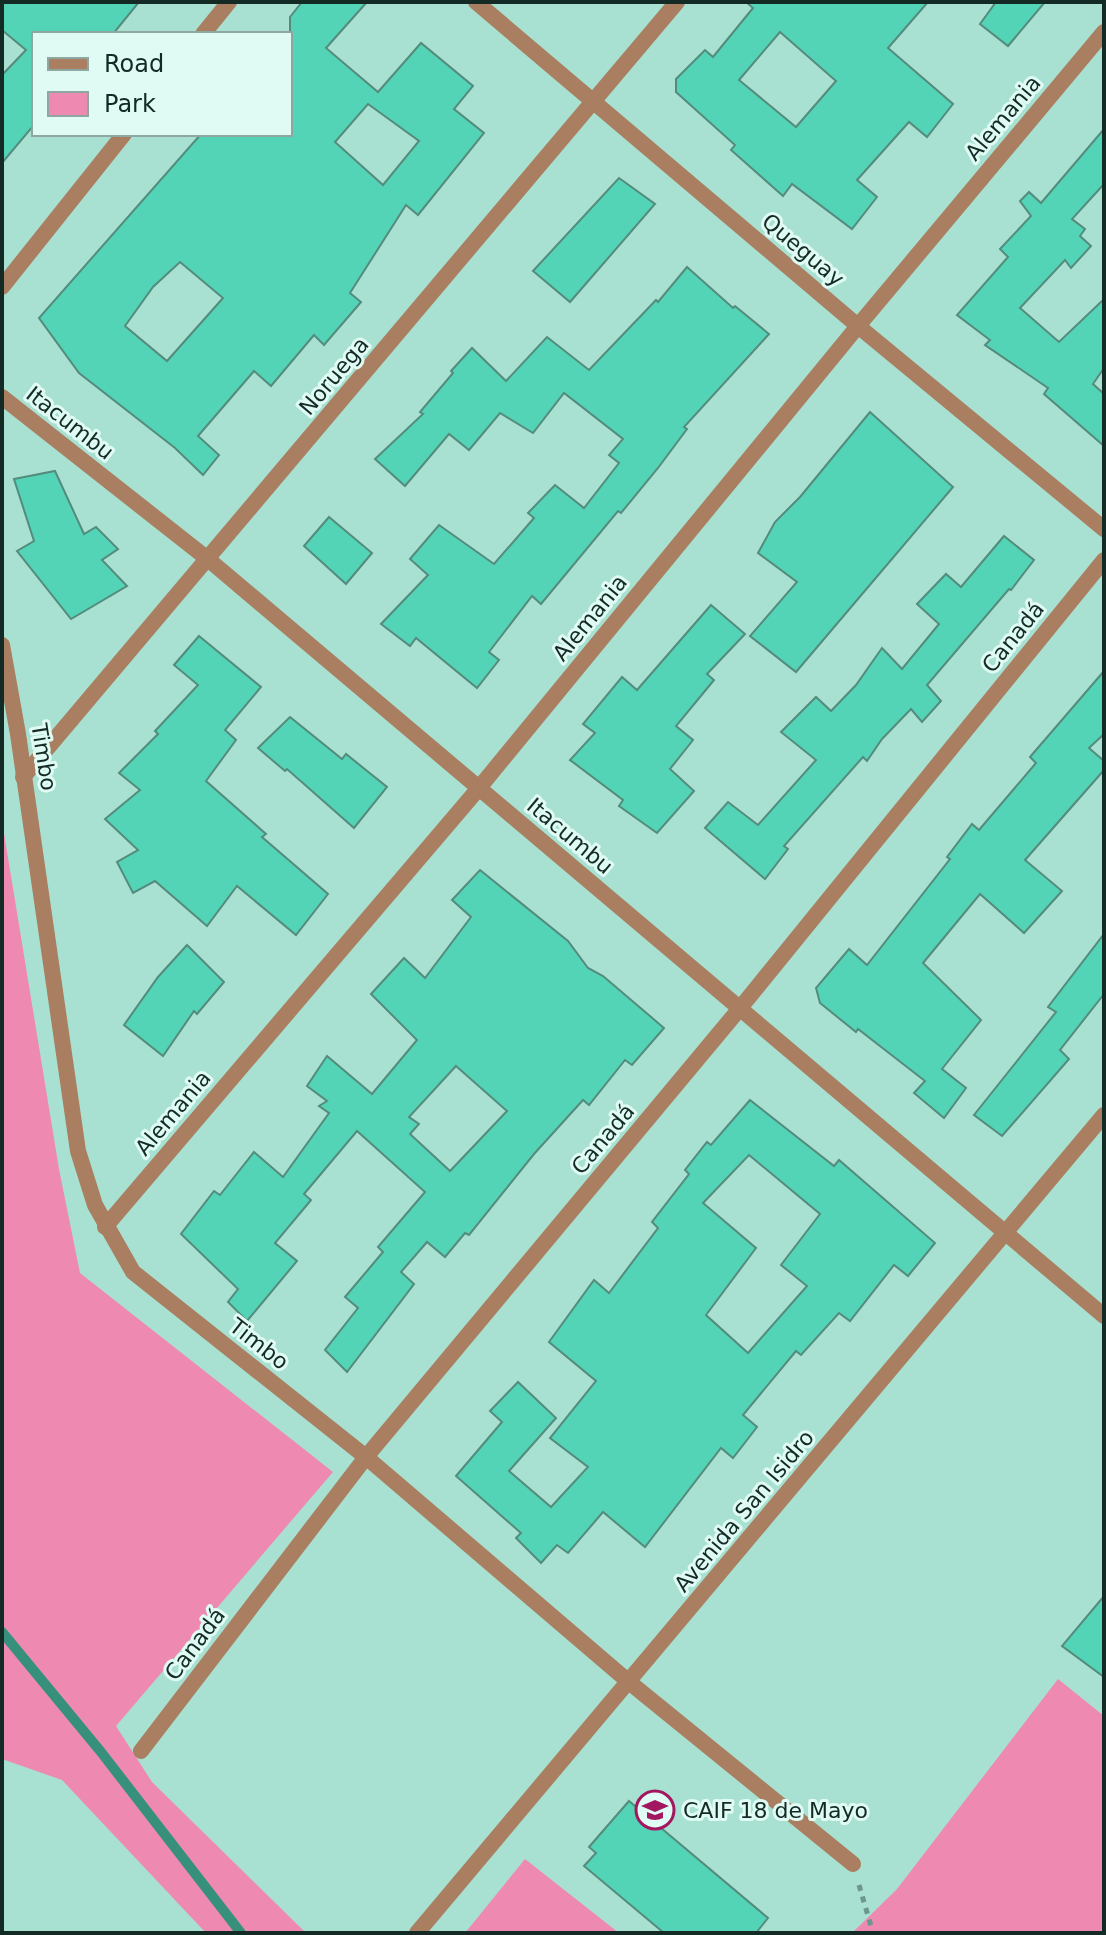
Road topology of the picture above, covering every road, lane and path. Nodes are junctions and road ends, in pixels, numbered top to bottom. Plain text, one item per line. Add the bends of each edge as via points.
1 (229, 2) edge
2 (476, 2) edge
3 (677, 2) edge
4 (205, 32) edge
5 (1104, 32) edge
6 (593, 99) junction
7 (122, 136) edge
8 (2, 287) edge
9 (858, 326) junction
10 (2, 397) edge
11 (1104, 529) edge
12 (209, 560) junction
13 (1104, 560) edge
14 (2, 645) edge
15 (23, 777) junction
16 (479, 788) junction
17 (741, 1007) junction
18 (1104, 1115) edge
19 (105, 1227) junction
20 (1005, 1234) junction
21 (1104, 1316) edge
22 (366, 1457) junction
23 (629, 1682) junction
24 (141, 1751) dead end
25 (853, 1864) joint
26 (417, 1933) edge
27 (873, 1933) edge

1 - 4 street
2 - 6 street, Queguay
3 - 6 street, Noruega
5 - 9 street, Alemania
6 - 9 street, Queguay
6 - 12 street, Noruega
7 - 8 street
9 - 11 street, Queguay
9 - 16 street, Alemania
10 - 12 street, Itacumbu
12 - 15 street, Noruega
12 - 16 street, Itacumbu
13 - 17 street, Canadá
14 - 15 street, Timbo
15 - 19 street, Timbo via 76,1137
16 - 17 street, Itacumbu
16 - 19 street, Alemania
17 - 20 street, Itacumbu
17 - 22 street, Canadá
18 - 20 street, Avenida San Isidro
19 - 22 street, Timbo via 133,1272
20 - 21 street, Itacumbu
20 - 23 street, Avenida San Isidro
22 - 23 street, Timbo
22 - 24 street, Canadá
23 - 25 street, Timbo
23 - 26 street, Avenida San Isidro
25 - 27 path

